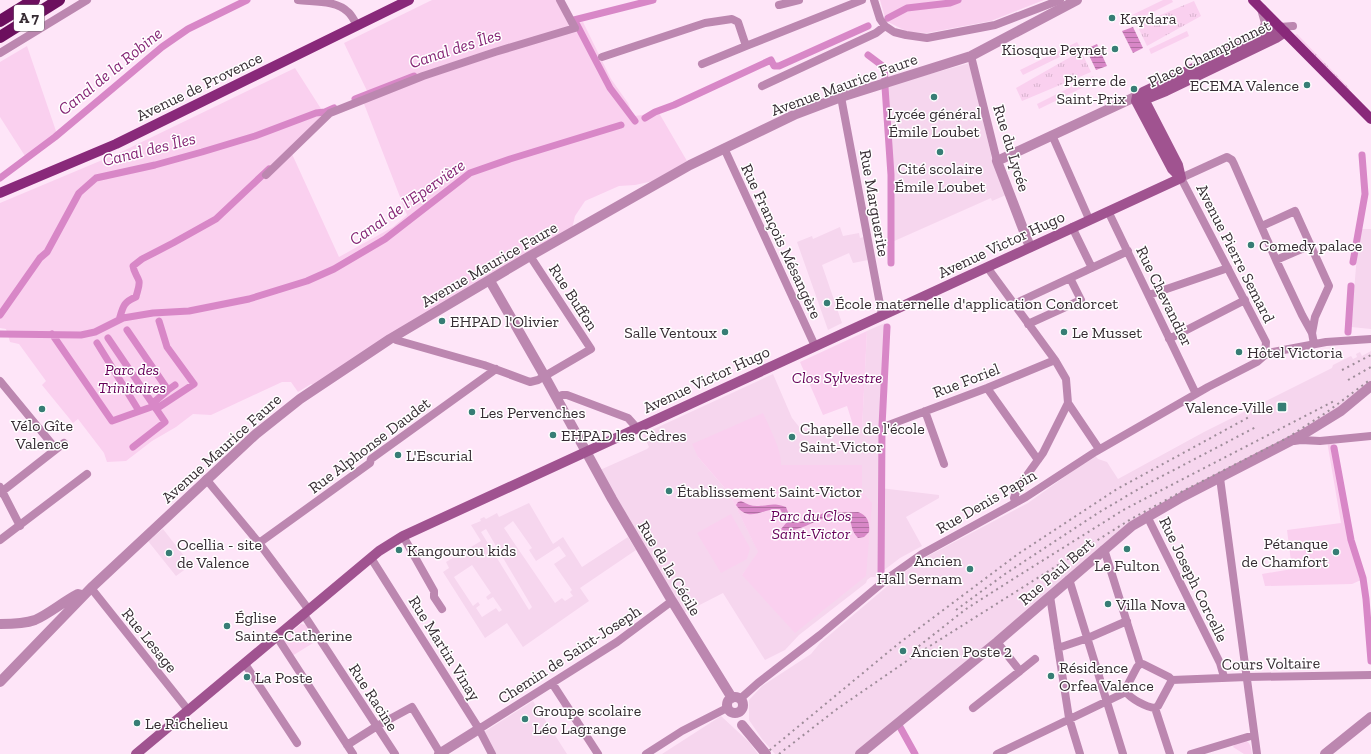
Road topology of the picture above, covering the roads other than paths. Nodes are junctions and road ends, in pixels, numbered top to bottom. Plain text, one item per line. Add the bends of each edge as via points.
1 (34, 0) edge
2 (59, 0) edge
3 (87, 0) edge
4 (298, 0) edge
5 (409, 0) edge
6 (560, 0) edge
7 (799, 0) edge
8 (862, 0) edge
9 (874, 0) edge
10 (1060, 0) edge
11 (1077, 0) edge
12 (1253, 0) edge
13 (779, 5) dead end
14 (1262, 9) junction
15 (0, 21) edge
16 (357, 25) junction
17 (885, 26) junction
18 (1293, 26) dead end
19 (1283, 30) junction
20 (0, 36) edge
21 (1260, 36) junction
22 (746, 46) junction
23 (0, 53) edge
24 (971, 56) junction
25 (602, 57) dead end
26 (702, 64) dead end
27 (762, 86) dead end
28 (841, 97) junction
29 (1141, 99) junction
30 (1371, 119) edge
31 (1052, 135) junction
32 (724, 148) junction
33 (997, 161) junction
34 (266, 175) dead end
35 (1181, 178) junction
36 (0, 193) edge
37 (1108, 211) junction
38 (1089, 219) junction
39 (1262, 226) junction
40 (1072, 227) junction
41 (1311, 245) junction
42 (1030, 247) junction
43 (1128, 251) junction
44 (530, 256) junction
45 (1276, 260) junction
46 (987, 267) junction
47 (1092, 268) junction
48 (1228, 268) junction
49 (1070, 278) junction
50 (490, 280) junction
51 (1149, 295) junction
52 (1245, 300) junction
53 (1014, 304) junction
54 (882, 315) junction
55 (1028, 324) junction
56 (1312, 333) junction
57 (393, 337) junction
58 (1169, 339) junction
59 (1371, 339) edge
60 (1266, 342) junction
61 (1314, 344) junction
62 (815, 346) junction
63 (1280, 349) junction
64 (1265, 355) junction
65 (1055, 360) junction
66 (496, 369) junction
67 (544, 375) junction
68 (0, 381) edge
69 (1371, 386) edge
70 (988, 388) junction
71 (1196, 394) junction
72 (557, 398) junction
73 (1068, 403) junction
74 (925, 411) junction
75 (886, 426) dead end
76 (636, 428) junction
77 (1371, 436) edge
78 (1293, 441) junction
79 (64, 443) dead end
80 (56, 449) junction
81 (1099, 449) junction
82 (586, 452) junction
83 (1038, 460) junction
84 (944, 464) dead end
85 (87, 474) dead end
86 (1220, 478) junction
87 (206, 480) junction
88 (1, 490) edge
89 (1015, 502) junction
90 (1147, 516) junction
91 (20, 526) junction
92 (403, 536) junction
93 (0, 540) edge
94 (259, 543) junction
95 (1104, 549) junction
96 (371, 558) junction
97 (1069, 579) junction
98 (91, 588) junction
99 (83, 596) junction
100 (1050, 596) junction
101 (672, 601) junction
102 (56, 607) junction
103 (442, 608) dead end
104 (67, 612) junction
105 (306, 612) junction
106 (1127, 621) junction
107 (0, 624) edge
108 (277, 637) junction
109 (1088, 638) junction
110 (997, 642) junction
111 (1058, 648) junction
112 (1035, 659) dead end
113 (245, 664) junction
114 (1140, 664) junction
115 (1020, 671) junction
116 (1371, 675) edge
117 (1224, 677) junction
118 (1247, 677) junction
119 (1172, 680) junction
120 (0, 682) edge
121 (552, 683) junction
122 (1126, 692) junction
123 (736, 699) junction
124 (1107, 700) junction
125 (972, 708) dead end
126 (1155, 708) junction
127 (188, 710) junction
128 (732, 711) junction
129 (1069, 718) junction
130 (1371, 718) edge
131 (377, 726) junction
132 (479, 729) junction
133 (1254, 735) junction
134 (297, 743) dead end
135 (347, 745) junction
136 (440, 753) edge
137 (136, 754) edge
138 (353, 754) edge
139 (395, 754) edge
140 (492, 754) edge
141 (598, 754) edge
142 (646, 754) edge
143 (766, 754) edge
144 (860, 754) edge
145 (997, 754) edge
146 (1080, 754) edge
147 (1123, 754) edge
148 (1170, 754) edge
149 (1191, 754) edge
150 (1257, 754) edge
151 (1324, 754) edge

1 - 15 highway, A 7
2 - 20 highway, A 7
3 - 23 street
4 - 16 street via 331,4 345,9
5 - 16 main road, Avenue de Provence
6 - 34 street via 575,28 423,76 330,114
7 - 13 street
8 - 22 street
9 - 17 street
10 - 17 street via 995,25 927,38 900,34
11 - 24 street, Avenue Maurice Faure
12 - 14 main road
14 - 19 main road
14 - 21 street, Place Championnet via 1266,23
16 - 36 main road, Avenue de Provence via 116,144
17 - 27 street via 876,33
18 - 19 street
19 - 21 main road, Place Championnet
19 - 29 main road, Place Championnet via 1276,38 1166,91
19 - 30 main road
21 - 29 main road, Place Championnet via 1144,92
22 - 25 street via 738,22 732,18 705,23
22 - 26 street
24 - 28 street, Avenue Maurice Faure
24 - 33 street, Rue du Lycée
28 - 32 street, Avenue Maurice Faure via 796,114
28 - 54 street, Rue Marguerite
29 - 31 street
29 - 35 main road via 1172,169
31 - 33 street
31 - 38 street
32 - 44 street, Avenue Maurice Faure
32 - 62 street, Rue François Mésangère
33 - 42 street, Rue du Lycée
35 - 37 main road, Avenue Victor Hugo
35 - 39 street, Avenue Victor Hugo via 1227,157 1232,160
35 - 48 street, Avenue Pierre Semard
37 - 38 main road, Avenue Victor Hugo
37 - 43 street, Rue Chevandier
38 - 40 main road, Avenue Victor Hugo
39 - 41 street via 1295,211
39 - 45 street
40 - 42 main road, Avenue Victor Hugo
40 - 47 street
41 - 45 street
41 - 56 street via 1329,286 1315,317
42 - 46 main road, Avenue Victor Hugo
43 - 47 street
43 - 51 street, Rue Chevandier
44 - 50 street, Avenue Maurice Faure
44 - 67 street, Rue Buffon via 591,349
45 - 56 street
46 - 53 street
46 - 54 main road, Avenue Victor Hugo
47 - 49 street
48 - 51 street
48 - 52 street, Avenue Pierre Semard
49 - 53 street
49 - 55 street via 1081,300
50 - 57 street, Avenue Maurice Faure
50 - 67 street, Rue de la Cécile
51 - 58 street, Rue Chevandier
52 - 58 street
52 - 60 street, Avenue Pierre Semard
53 - 55 street
54 - 62 main road, Avenue Victor Hugo
55 - 65 street
56 - 61 street
57 - 66 street
57 - 87 street, Avenue Maurice Faure via 300,399 256,434
58 - 71 street, Rue Chevandier
59 - 61 street, Rue Denis Papin
60 - 63 street
60 - 64 street
61 - 63 street, Rue Denis Papin
62 - 76 main road, Avenue Victor Hugo
63 - 64 street, Rue Denis Papin
64 - 71 street, Rue Denis Papin via 1257,362
65 - 70 street, Rue Foriel
65 - 73 street via 1066,379
66 - 67 street via 530,382
66 - 94 street, Rue Alphonse Daudet
67 - 72 street, Rue de la Cécile
68 - 80 street
69 - 78 street, Rue Paul Bert via 1335,415
70 - 74 street, Rue Foriel
70 - 83 street
71 - 81 street, Rue Denis Papin
72 - 76 street via 567,395 628,418
72 - 82 street, Rue de la Cécile
73 - 81 street
73 - 83 street
74 - 75 street, Rue Foriel
74 - 84 street
76 - 82 main road, Avenue Victor Hugo
77 - 78 street
78 - 86 street, Rue Paul Bert
79 - 80 street
80 - 88 street
81 - 89 street, Rue Denis Papin
82 - 92 main road, Avenue Victor Hugo
82 - 101 street, Rue de la Cécile
83 - 89 street via 1017,489
85 - 91 street
86 - 90 street, Rue Paul Bert
86 - 118 street
87 - 94 street, Rue Racine
87 - 98 street, Avenue Maurice Faure
88 - 91 street
89 - 123 street, Rue Denis Papin via 913,560 826,631
90 - 95 street, Rue Paul Bert
90 - 117 street, Rue Joseph Corcelle via 1220,663
91 - 93 street
92 - 96 main road, Avenue Victor Hugo
92 - 103 street
94 - 105 street, Rue Racine
95 - 97 street, Rue Paul Bert
95 - 106 street
96 - 105 main road, Avenue Victor Hugo
96 - 132 street, Rue Martin Vinay
97 - 100 street, Rue Paul Bert
97 - 109 street
98 - 99 street, Avenue Maurice Faure
98 - 127 street, Rue Lesage
99 - 102 street via 78,594
99 - 104 street, Avenue Maurice Faure
100 - 110 street, Rue Paul Bert
100 - 111 street
101 - 121 street, Chemin de Saint-Joseph via 617,642
101 - 123 street, Rue de la Cécile
102 - 104 street
102 - 107 street via 35,620 18,624
104 - 120 street, Avenue Maurice Faure
105 - 108 main road, Avenue Victor Hugo
105 - 131 street, Rue Racine
106 - 109 street
106 - 114 street
108 - 113 main road, Avenue Victor Hugo
108 - 135 street
109 - 111 street
109 - 124 street
110 - 115 street
110 - 144 street, Rue Paul Bert
111 - 129 street
112 - 115 street
113 - 127 main road, Avenue Victor Hugo
113 - 134 street
114 - 119 street
114 - 122 street
115 - 125 street
116 - 118 street, Cours Voltaire
117 - 118 street, Cours Voltaire
117 - 119 street, Cours Voltaire
118 - 133 street
119 - 126 street
121 - 132 street, Chemin de Saint-Joseph
121 - 141 street
122 - 124 street
122 - 126 street
123 - 128 street via 728,702
123 - 128 street via 742,702 742,708 738,712
124 - 129 street
124 - 147 street
126 - 148 street
127 - 137 main road, Avenue Victor Hugo
128 - 142 street via 703,719
128 - 143 street, bridge
129 - 145 street
129 - 146 street
130 - 151 street
131 - 135 street
131 - 136 street via 412,707
131 - 139 street, Rue Racine
132 - 136 street
132 - 140 street, Rue Martin Vinay
133 - 149 street
133 - 150 street
135 - 138 street

